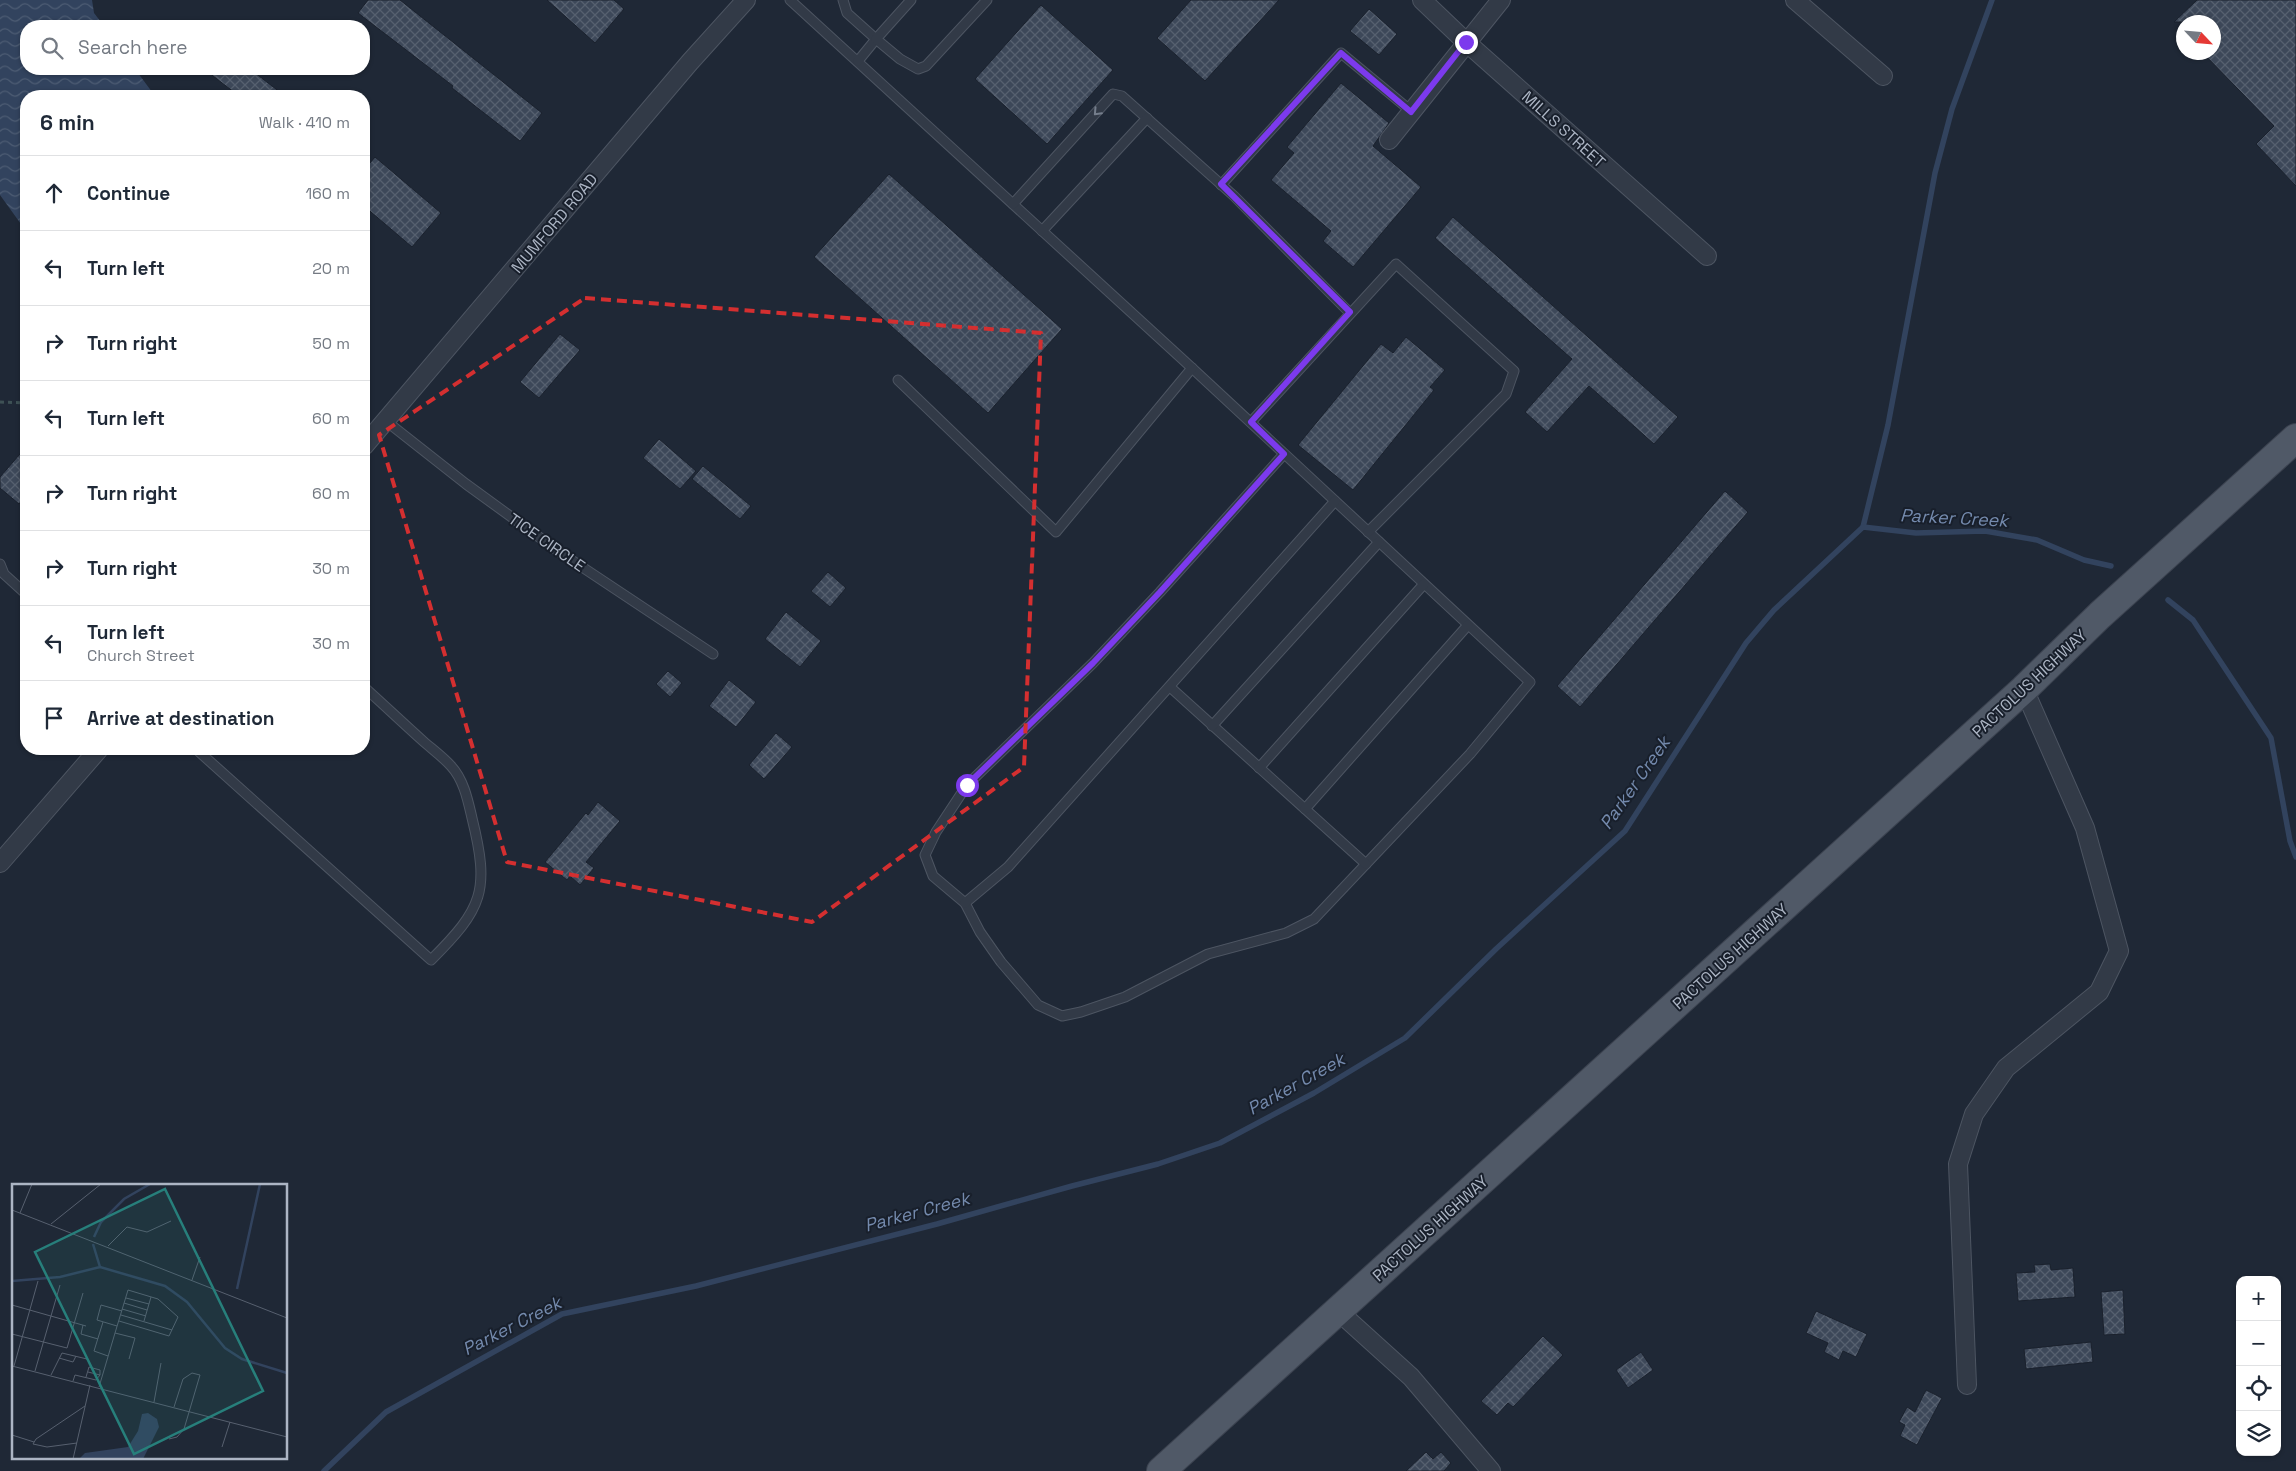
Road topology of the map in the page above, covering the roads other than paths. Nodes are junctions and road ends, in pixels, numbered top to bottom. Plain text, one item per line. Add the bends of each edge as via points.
1 (746, 0) edge
2 (790, 0) edge
3 (843, 0) edge
4 (911, 0) edge
5 (987, 0) edge
6 (1422, 0) edge
7 (1501, 0) edge
8 (1795, 0) edge
9 (876, 39) junction
10 (1466, 42) junction
11 (858, 62) junction
12 (1883, 76) dead end
13 (1411, 112) junction
14 (1147, 118) junction
15 (1389, 140) dead end
16 (1221, 184) junction
17 (1013, 204) junction
18 (1042, 231) junction
19 (1707, 256) dead end
20 (1350, 312) junction
21 (1192, 368) junction
22 (898, 380) dead end
23 (386, 421) junction
24 (1251, 422) junction
25 (2296, 438) edge
26 (370, 439) edge
27 (1284, 454) junction
28 (1335, 501) junction
29 (1368, 532) junction
30 (1379, 542) junction
31 (0, 564) edge
32 (1424, 584) junction
33 (20, 589) edge
34 (1468, 625) junction
35 (713, 654) dead end
36 (1170, 687) junction
37 (2024, 689) junction
38 (370, 692) edge
39 (1212, 726) junction
40 (93, 755) edge
41 (203, 755) edge
42 (1259, 768) junction
43 (1305, 809) junction
44 (0, 863) edge
45 (1366, 864) junction
46 (966, 903) junction
47 (1338, 1311) junction
48 (1966, 1385) dead end
49 (1161, 1471) edge
50 (1491, 1471) edge

1 - 23 street, MUMFORD ROAD
2 - 11 lane
3 - 9 lane via 847,13
4 - 9 lane
5 - 9 lane via 926,66 918,69 900,60
6 - 10 street, MILLS STREET
7 - 10 street
8 - 12 street
9 - 11 lane
10 - 13 street
10 - 19 street, MILLS STREET
11 - 17 lane
13 - 15 street
13 - 16 lane via 1341,53
14 - 16 lane
14 -> 17 lane via 1122,96 1113,94
14 - 18 lane
16 - 20 lane
17 - 18 lane
18 - 21 lane
20 - 24 lane
20 - 29 lane via 1396,264 1514,371 1506,394
21 - 22 lane via 1056,532
21 - 24 lane
23 - 26 street, MUMFORD ROAD
23 - 35 lane, TICE CIRCLE via 561,553
24 - 27 lane
25 - 37 main road, PACTOLUS HIGHWAY via 2100,615
27 - 28 lane
27 - 46 lane via 1093,663 967,785 925,855 933,876
28 - 29 lane
28 - 36 lane
29 - 30 lane
30 - 32 lane
30 - 39 lane
31 - 33 lane via 4,574
32 - 34 lane
32 - 42 lane
34 - 43 lane
34 - 45 lane via 1530,682 1470,754
36 - 39 lane
36 - 46 lane via 1008,868
37 - 47 main road, PACTOLUS HIGHWAY
37 - 48 street via 2085,828 2119,951 2099,992 2006,1068 1974,1114 1958,1164
38 - 41 lane via 452,766 464,787 480,852 480,895 456,936 431,960
39 - 42 lane
40 - 44 street
42 - 43 lane
43 - 45 lane
45 - 46 lane via 1314,919 1286,933 1208,954 1125,997 1062,1016 1038,1005 1001,962 980,932
47 - 49 main road, PACTOLUS HIGHWAY
47 - 50 street via 1411,1377

